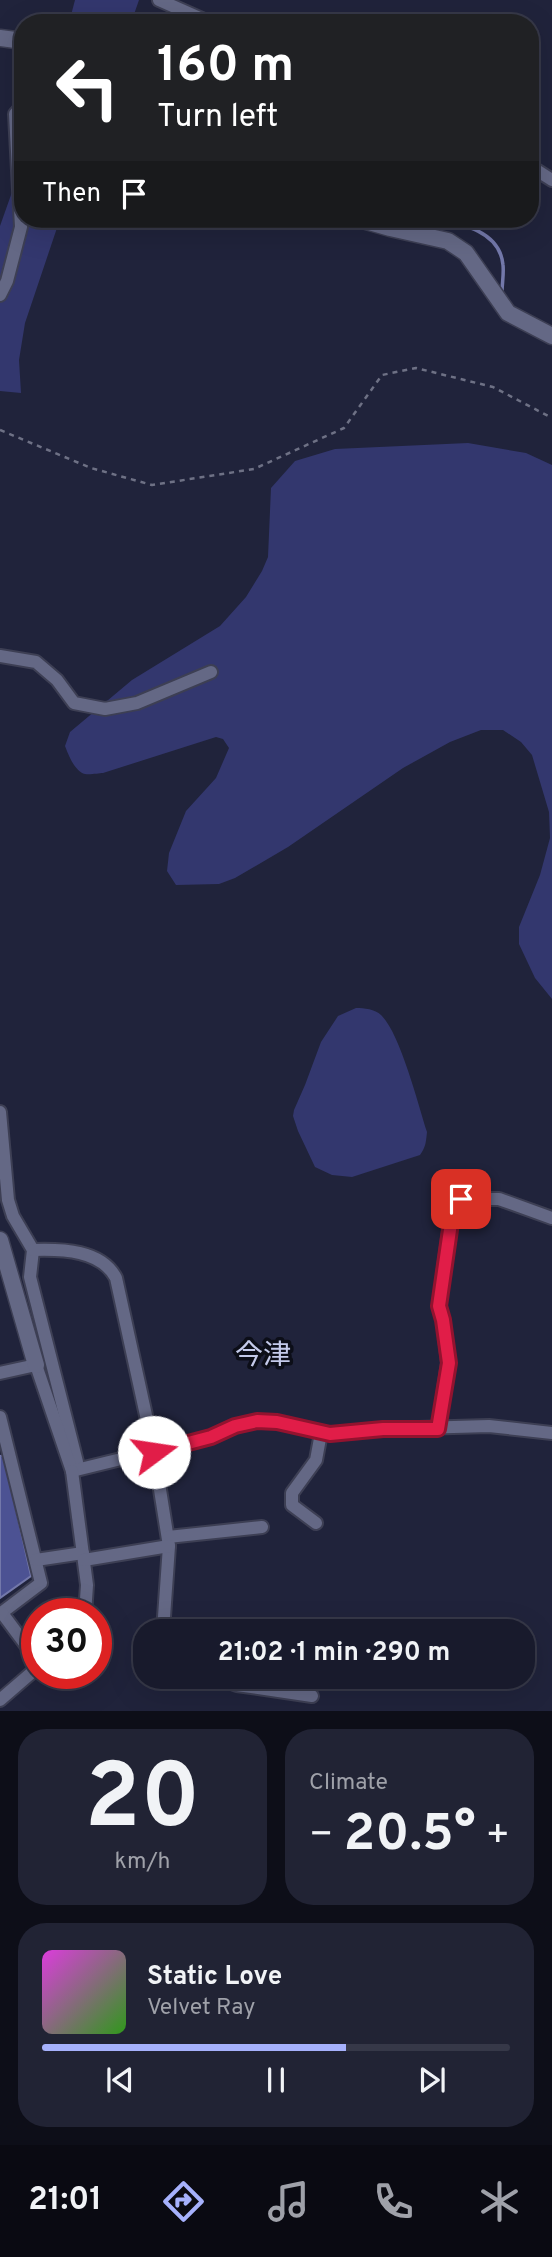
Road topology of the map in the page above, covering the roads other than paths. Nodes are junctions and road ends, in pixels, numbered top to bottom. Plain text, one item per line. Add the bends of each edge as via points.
1 (159, 0) edge
2 (191, 14) edge
3 (21, 228) edge
4 (390, 228) edge
5 (0, 295) edge
6 (552, 336) edge
7 (0, 656) edge
8 (211, 672) dead end
9 (0, 1112) edge
10 (552, 1218) edge
11 (0, 1240) edge
12 (33, 1250) junction
13 (36, 1365) junction
14 (0, 1373) edge
15 (0, 1417) edge
16 (438, 1429) junction
17 (321, 1433) junction
18 (552, 1433) edge
19 (154, 1452) junction
20 (76, 1470) junction
21 (316, 1523) dead end
22 (262, 1527) dead end
23 (168, 1541) junction
24 (84, 1556) junction
25 (36, 1560) junction
26 (87, 1598) edge
27 (1, 1614) edge
28 (164, 1619) edge
29 (21, 1640) edge
30 (21, 1682) edge
31 (264, 1689) edge
32 (312, 1696) dead end
33 (0, 1700) edge

1 - 2 street
3 - 5 street
4 - 6 street via 448,241 466,253 508,313
7 - 8 street via 36,662 74,703 106,709 137,703
9 - 12 street via 8,1200
10 - 16 street via 499,1199 461,1199 452,1216 439,1306 449,1363
11 - 13 street
12 - 19 street via 78,1252 110,1267
12 - 20 street via 30,1277
13 - 14 street
13 - 20 street
15 - 25 street
16 - 17 street
16 - 18 street via 489,1426
17 - 19 street via 257,1421
17 - 21 street via 316,1460 292,1493 292,1505
19 - 20 street
19 - 23 street
20 - 24 street
22 - 23 street
23 - 24 street
23 - 28 street
24 - 25 street
24 - 26 street
25 - 27 street via 41,1583
27 - 29 street
30 - 33 street
31 - 32 street

